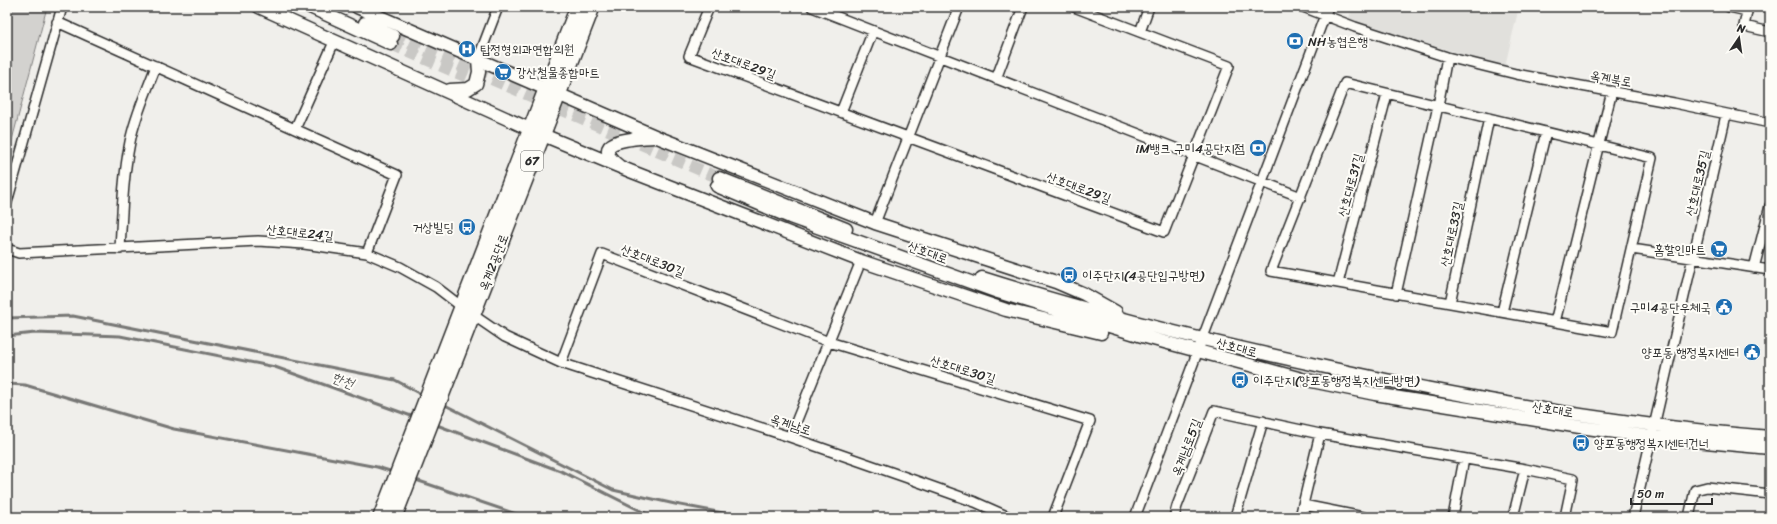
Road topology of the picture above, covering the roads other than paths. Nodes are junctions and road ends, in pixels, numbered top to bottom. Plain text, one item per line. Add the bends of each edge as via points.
1 (62, 7) edge
2 (259, 7) edge
3 (310, 7) edge
4 (330, 7) edge
5 (357, 7) edge
6 (498, 7) edge
7 (578, 7) edge
8 (592, 7) edge
9 (709, 7) edge
10 (812, 7) edge
11 (959, 7) edge
12 (1023, 7) edge
13 (1074, 7) edge
14 (1149, 7) edge
15 (1303, 7) edge
16 (1729, 7) edge
17 (1747, 9) edge
18 (1327, 11) edge
19 (57, 22) junction
20 (873, 31) junction
21 (1140, 32) junction
22 (1770, 32) edge
23 (334, 42) junction
24 (940, 57) junction
25 (1447, 57) junction
26 (478, 59) junction
27 (156, 66) junction
28 (996, 79) junction
29 (444, 89) junction
30 (1612, 91) junction
31 (552, 92) junction
32 (1387, 94) junction
33 (1438, 106) junction
34 (841, 112) junction
35 (1726, 115) junction
36 (1489, 118) junction
37 (1770, 123) edge
38 (295, 129) junction
39 (537, 132) junction
40 (1546, 132) junction
41 (657, 137) junction
42 (908, 137) junction
43 (1599, 145) junction
44 (1194, 156) junction
45 (620, 167) junction
46 (1262, 182) junction
47 (1301, 197) junction
48 (7, 202) edge
49 (1770, 206) edge
50 (875, 223) junction
51 (7, 249) edge
52 (120, 249) junction
53 (1632, 249) junction
54 (367, 253) junction
55 (1693, 258) junction
56 (861, 261) junction
57 (1754, 268) junction
58 (1770, 270) edge
59 (1338, 283) junction
60 (1396, 294) junction
61 (1450, 303) junction
62 (467, 311) junction
63 (1502, 312) junction
64 (1129, 320) junction
65 (1555, 322) junction
66 (828, 342) junction
67 (1200, 345) junction
68 (561, 363) junction
69 (1262, 421) junction
70 (1654, 424) junction
71 (1320, 434) junction
72 (1770, 436) edge
73 (790, 437) junction
74 (1652, 437) junction
75 (1770, 448) edge
76 (1464, 458) junction
77 (1525, 469) junction
78 (1770, 494) edge
79 (1303, 505) junction
80 (381, 517) edge
81 (394, 517) edge
82 (1009, 517) edge
83 (1053, 517) edge
84 (1135, 517) edge
85 (1174, 517) edge
86 (1234, 517) edge
87 (1300, 517) edge
88 (1363, 517) edge
89 (1453, 517) edge
90 (1513, 517) edge
91 (1565, 517) edge
92 (1633, 517) edge
93 (1688, 517) edge

1 - 19 street
2 - 23 street
3 - 4 street via 392,40
5 - 26 street
6 - 26 street
7 - 31 main road, 옥계2공단로 / 67
8 - 31 main road, 옥계2공단로 / 67
9 - 34 street, 산호대로29길 via 689,56
10 - 20 street
11 - 24 street
12 - 28 street
13 - 21 street, 산호대로29길
14 - 21 street
15 - 18 street, 옥계북로
16 - 17 street
17 - 22 street via 1744,26
18 - 25 street, 옥계북로 via 1355,27
18 - 46 street
19 - 27 street
19 - 48 street
20 - 24 street
20 - 34 street
21 - 44 street, 산호대로29길 via 1229,66
23 - 29 street
23 - 38 street
24 - 28 street
24 - 42 street
25 - 30 street, 옥계북로 via 1516,74
25 - 33 street
26 - 29 street via 479,72 476,84 462,91
26 - 31 street
27 - 38 street
27 - 52 street via 130,140 122,196
28 - 44 street
29 - 39 street
30 - 35 street, 옥계북로
30 - 43 street
31 - 39 main road, 옥계2공단로 / 67
31 - 41 street
32 - 33 street
32 - 47 street via 1345,83
32 - 59 street, 산호대로31길
33 - 36 street
33 - 60 street
34 - 42 street, 산호대로29길
35 - 37 street, 옥계북로
35 - 55 street, 산호대로35길
36 - 40 street
36 - 61 street, 산호대로33길
38 - 54 street via 397,174
39 - 45 street
39 - 62 main road, 옥계2공단로 / 67
40 - 43 street
40 - 63 street
41 - 45 street via 623,139 613,143 609,147 609,154
41 - 50 street
42 - 44 street, 산호대로29길 via 1164,232
42 - 50 street
43 - 53 street via 1652,158
43 - 65 street
44 - 46 street
45 - 56 street
46 - 47 street
46 - 67 street
47 - 59 street via 1271,272
49 - 57 street
50 - 64 street via 1056,282 1090,297
51 - 52 street, 산호대로24길 via 19,253
52 - 54 street, 산호대로24길 via 258,241 304,244
53 - 55 street
53 - 65 street via 1612,332
54 - 62 street, 산호대로24길 via 400,267 436,287
55 - 57 street
55 - 70 street, 산호대로35길
56 - 66 street
56 - 67 street via 1006,310 1165,347
57 - 58 street
59 - 60 street
60 - 61 street
61 - 63 street
62 - 68 street, 옥계남로 via 505,338
62 - 80 main road, 옥계2공단로 / 67
62 - 81 main road, 옥계2공단로 / 67
63 - 65 street
64 - 67 street, 산호대로
64 - 67 street, 산호대로 via 943,266 718,182 790,217 969,282 1095,323
66 - 68 street, 산호대로30길 via 602,254
66 - 73 street
66 - 83 street, 산호대로30길 via 1090,421
67 - 70 street, 산호대로 via 1432,390
67 - 74 street, 산호대로 via 1302,378 1375,394
67 - 84 street
68 - 73 street, 옥계남로
69 - 71 street, 옥계남로5길
69 - 85 street, 옥계남로5길 via 1214,411
69 - 86 street
70 - 72 street, 산호대로
70 - 74 street
71 - 76 street, 옥계남로5길
71 - 79 street
73 - 82 street, 옥계남로 via 975,502
74 - 75 street, 산호대로
74 - 92 street
76 - 77 street, 옥계남로5길
76 - 89 street
77 - 90 street
77 - 91 street, 옥계남로5길 via 1573,479
78 - 93 street via 1707,487 1695,490
79 - 87 street
79 - 88 street

